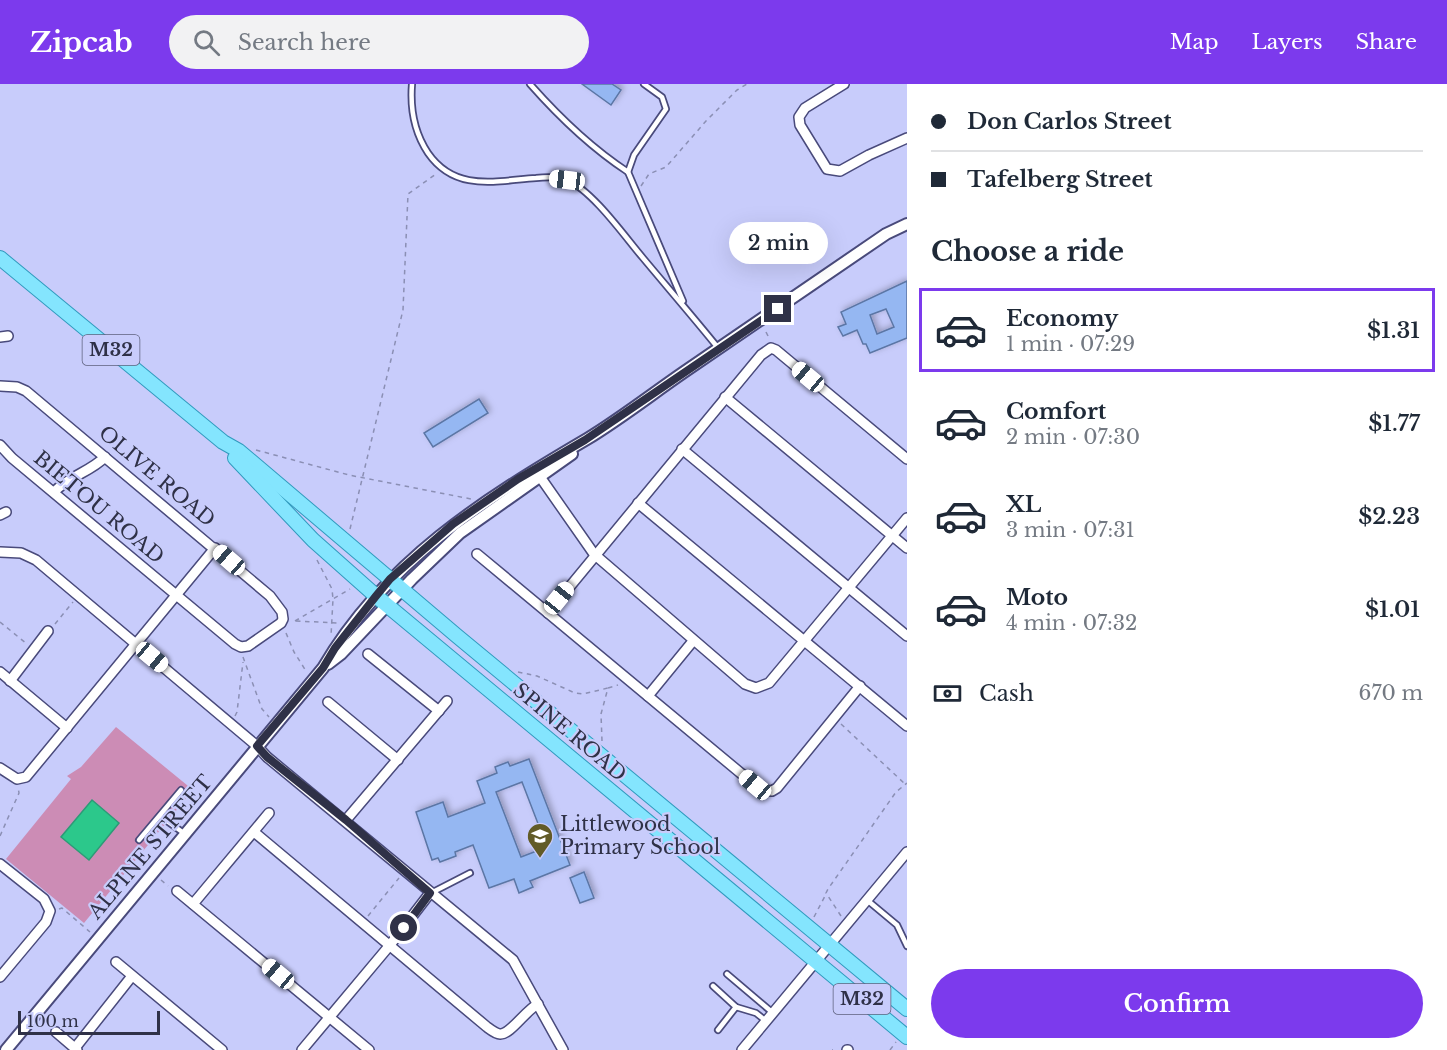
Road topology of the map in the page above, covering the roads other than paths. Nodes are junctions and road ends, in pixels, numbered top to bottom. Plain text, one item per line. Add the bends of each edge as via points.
1 (412, 84) edge
2 (530, 84) edge
3 (644, 84) edge
4 (844, 84) edge
5 (907, 138) edge
6 (628, 172) junction
7 (907, 224) edge
8 (0, 258) edge
9 (685, 307) junction
10 (719, 349) junction
11 (0, 386) edge
12 (725, 397) junction
13 (223, 442) junction
14 (0, 445) edge
15 (682, 449) junction
16 (105, 457) junction
17 (907, 459) edge
18 (538, 474) junction
19 (54, 492) junction
20 (638, 503) junction
21 (907, 518) edge
22 (892, 536) junction
23 (215, 548) junction
24 (907, 548) edge
25 (0, 552) edge
26 (477, 554) dead end
27 (594, 554) junction
28 (390, 579) junction
29 (848, 587) junction
30 (402, 589) junction
31 (176, 595) junction
32 (376, 596) junction
33 (388, 605) junction
34 (548, 613) junction
35 (48, 632) road end
36 (907, 636) edge
37 (693, 640) junction
38 (804, 641) junction
39 (136, 644) junction
40 (368, 654) dead end
41 (323, 668) junction
42 (0, 672) edge
43 (10, 681) junction
44 (860, 686) junction
45 (648, 696) junction
46 (447, 701) dead end
47 (328, 702) dead end
48 (439, 711) junction
49 (907, 726) edge
50 (67, 728) junction
51 (257, 746) junction
52 (398, 760) junction
53 (0, 768) edge
54 (181, 790) dead end
55 (269, 813) dead end
56 (160, 816) junction
57 (346, 820) junction
58 (254, 832) junction
59 (185, 834) junction
60 (139, 840) dead end
61 (907, 852) edge
62 (0, 864) edge
63 (470, 873) dead end
64 (176, 890) road end
65 (430, 893) junction
66 (867, 900) junction
67 (194, 904) junction
68 (390, 945) junction
69 (830, 945) junction
70 (907, 946) edge
71 (816, 961) junction
72 (116, 962) dead end
73 (727, 974) dead end
74 (132, 976) junction
75 (0, 977) edge
76 (713, 986) dead end
77 (538, 1004) junction
78 (736, 1007) junction
79 (907, 1009) edge
80 (773, 1013) junction
81 (329, 1016) junction
82 (766, 1021) junction
83 (718, 1030) dead end
84 (56, 1032) dead end
85 (902, 1039) edge
86 (76, 1049) edge
87 (6, 1050) edge
88 (222, 1050) edge
89 (302, 1050) edge
90 (369, 1050) edge
91 (563, 1050) edge
92 (742, 1050) edge

1 - 9 lane via 418,136 442,170 471,181 544,177 567,180 614,222
2 - 6 lane via 560,118
3 - 6 lane via 662,97 666,109 634,155
4 - 5 street via 804,108 798,117 827,170 840,171
6 - 9 lane
7 - 10 street via 886,234
8 - 13 main road, SPINE ROAD / M32
9 - 10 lane
10 - 18 street
11 - 16 street, OLIVE ROAD via 26,391
12 - 15 street
12 - 17 street via 771,348
12 - 22 street
13 - 28 main road, SPINE ROAD / M32 via 239,451
13 - 32 main road, SPINE ROAD / M32 via 313,540
14 - 19 street, BIETOU ROAD
15 - 20 street
15 - 29 street
16 - 19 street via 91,469 64,481
16 - 23 street, OLIVE ROAD
18 - 27 street
18 - 28 street, ALPINE STREET via 453,524
18 - 30 street, ALPINE STREET via 460,533
19 - 31 street, BIETOU ROAD
20 - 27 street
20 - 38 street
21 - 22 street
22 - 24 street
22 - 29 street
23 - 31 street
23 - 31 street, OLIVE ROAD via 270,596 282,612 282,621 241,647
25 - 39 street via 32,557
26 - 34 street
27 - 34 street
27 - 37 street
28 - 30 main road, SPINE ROAD / M32
28 - 32 street, ALPINE STREET
29 - 36 street
29 - 38 street
30 - 33 street, ALPINE STREET
30 - 69 main road, SPINE ROAD / M32
31 - 39 street
32 - 33 main road, SPINE ROAD / M32
32 - 41 street, ALPINE STREET
33 - 41 street, ALPINE STREET
33 - 71 main road, SPINE ROAD / M32
34 - 45 street
35 - 43 street
37 - 38 street via 745,684 756,688 769,683
37 - 45 street
38 - 44 street
39 - 50 street
39 - 51 street
40 - 48 street
41 - 51 street, ALPINE STREET
42 - 43 street
43 - 50 street
44 - 45 street via 777,788 767,792
44 - 49 street
46 - 48 street
47 - 52 street
48 - 52 street
50 - 53 street via 26,777 17,779
51 - 57 street
51 - 59 street, ALPINE STREET
52 - 57 street
54 - 56 lane
55 - 58 street
56 - 59 lane
56 - 60 lane
57 - 65 street
58 - 67 street
58 - 68 street
59 - 87 street, ALPINE STREET
61 - 66 street
62 - 75 street via 44,899 50,911 46,922
63 - 65 lane
64 - 67 street
65 - 68 street
65 - 77 street via 513,960
66 - 69 street
66 - 70 lane via 897,925
67 - 81 street
68 - 77 street via 498,1034 509,1031
68 - 81 street
69 - 71 street
69 - 79 main road, SPINE ROAD / M32
71 - 80 street
71 - 85 main road, SPINE ROAD / M32
72 - 74 street
73 - 80 lane
74 - 86 street
74 - 88 street
76 - 78 lane
77 - 91 street
78 - 82 lane via 756,1013
78 - 83 lane
80 - 82 street
81 - 89 street
81 - 90 street
82 - 92 street
84 - 86 street

